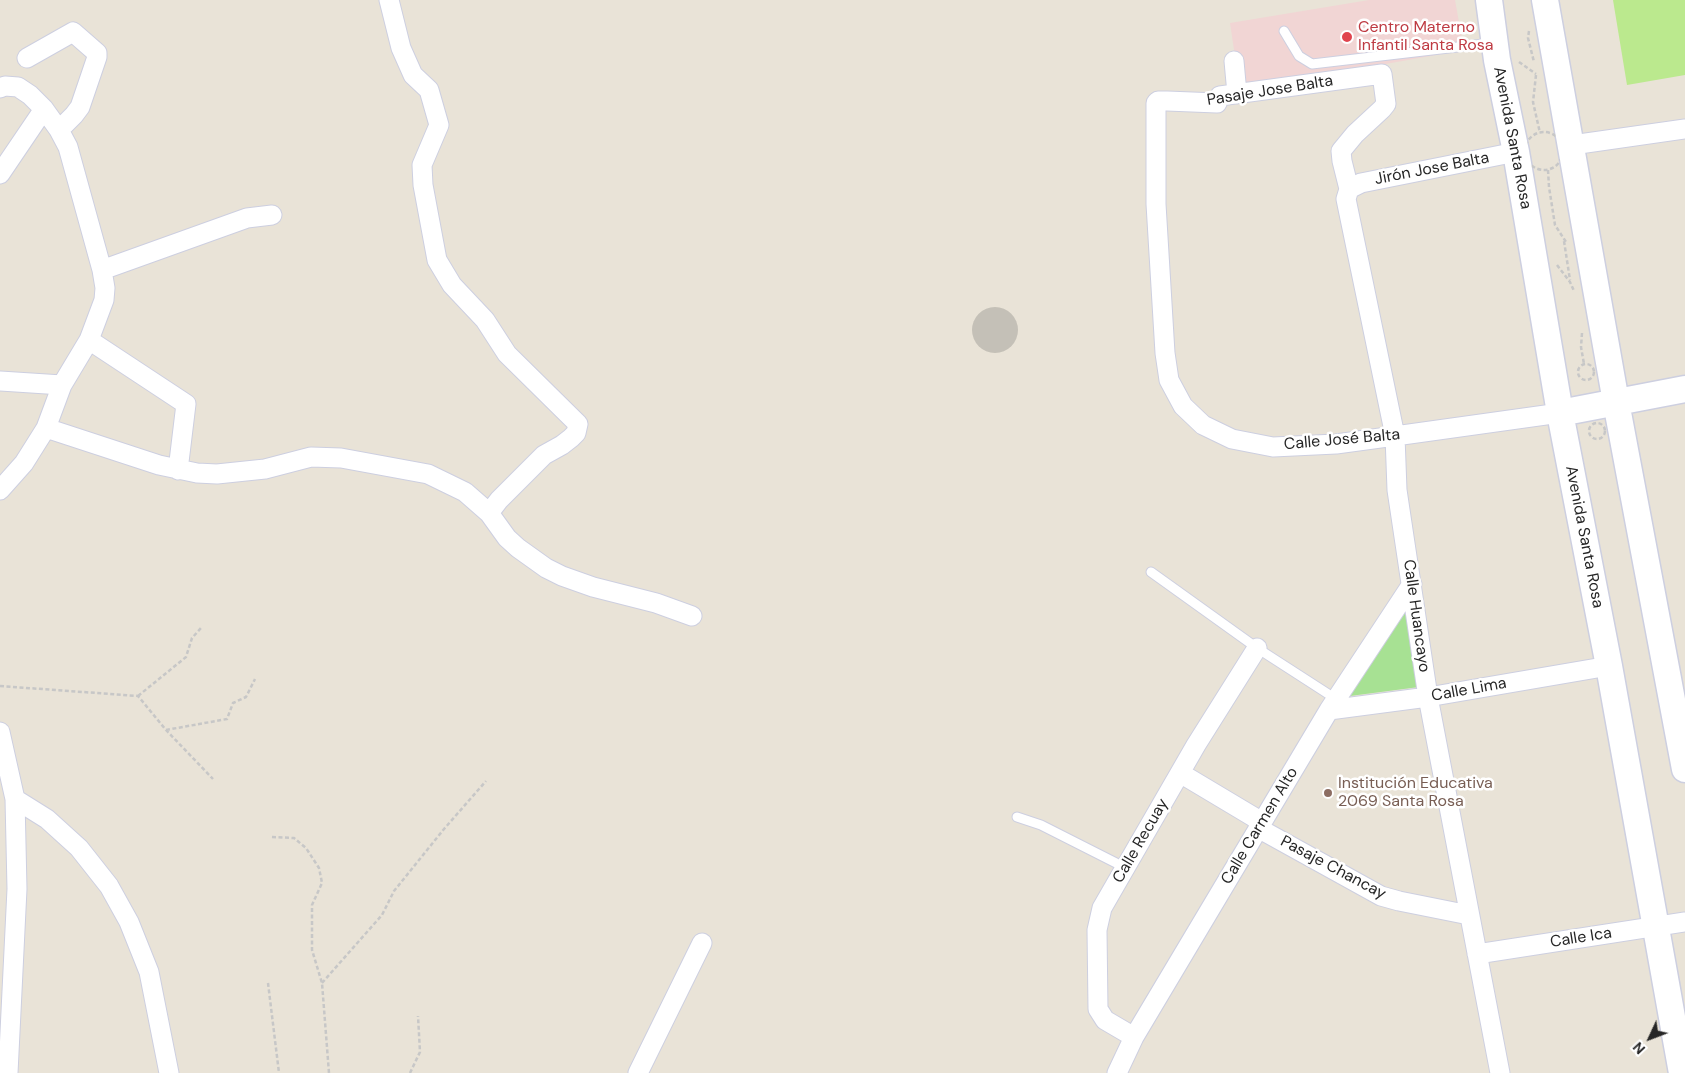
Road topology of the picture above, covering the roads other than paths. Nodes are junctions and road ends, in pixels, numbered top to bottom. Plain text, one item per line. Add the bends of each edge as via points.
1 (389, 0) edge
2 (1489, 0) edge
3 (1545, 0) edge
4 (1284, 31) dead end
5 (1495, 43) junction
6 (27, 58) dead end
7 (1234, 61) dead end
8 (0, 88) edge
9 (1237, 94) junction
10 (44, 109) junction
11 (1685, 129) edge
12 (59, 130) junction
13 (1572, 145) junction
14 (1516, 152) junction
15 (0, 174) edge
16 (1349, 189) junction
17 (1156, 204) joint
18 (272, 215) dead end
19 (102, 270) junction
20 (89, 340) junction
21 (0, 381) edge
22 (62, 385) junction
23 (1685, 389) edge
24 (1616, 402) junction
25 (1560, 413) junction
26 (46, 428) junction
27 (1395, 436) junction
28 (178, 470) junction
29 (0, 490) edge
30 (489, 513) junction
31 (1151, 572) dead end
32 (1412, 584) junction
33 (692, 616) dead end
34 (1257, 648) junction
35 (1675, 658) edge
36 (1609, 666) junction
37 (1428, 697) junction
38 (1332, 704) junction
39 (0, 732) edge
40 (1685, 769) edge
41 (1180, 773) junction
42 (15, 799) junction
43 (1017, 817) dead end
44 (1260, 825) junction
45 (1126, 868) junction
46 (9, 889) edge
47 (1469, 915) junction
48 (1685, 922) edge
49 (1655, 927) junction
50 (702, 943) dead end
51 (1478, 954) junction
52 (1134, 1037) junction
53 (8, 1073) edge
54 (169, 1073) edge
55 (638, 1073) edge
56 (1118, 1073) edge
57 (1500, 1073) edge
58 (1682, 1073) edge

1 - 30 street via 401,48 414,75 429,90 439,125 422,165 437,260 452,285 485,320 507,354 578,424 571,438 544,455
2 - 5 street, Avenida Santa Rosa
3 - 13 street
4 - 5 lane via 1299,56 1312,64
5 - 14 street, Avenida Santa Rosa
6 - 12 street via 73,32 97,53 80,107
7 - 9 street
8 - 10 street via 18,87
9 - 16 street, Pasaje Jose Balta via 1382,74 1386,104 1341,151
9 - 17 street, Pasaje Jose Balta via 1220,96 1217,103 1156,103
10 - 12 street
10 - 15 street
11 - 13 street
12 - 19 street via 68,147
13 - 24 street
14 - 16 street, Jirón Jose Balta via 1370,181
14 - 25 street, Avenida Santa Rosa
16 - 27 street, Calle Huancayo via 1346,199
17 - 27 street, Calle José Balta via 1165,353 1169,380 1183,406 1203,424 1232,439 1273,446 1336,444
18 - 19 street via 247,218
19 - 20 street via 104,300
20 - 22 street
20 - 28 street via 186,404
21 - 22 street
22 - 26 street
23 - 24 street, Calle José Balta
24 - 25 street, Calle José Balta
24 - 35 street
25 - 27 street, Calle José Balta
25 - 36 street, Avenida Santa Rosa
26 - 28 street
26 - 29 street via 24,463
27 - 32 street, Calle Huancayo via 1397,490
28 - 30 street via 217,474 265,469 311,457 341,458 428,474 465,492
30 - 33 street via 507,538 538,564 593,587
31 - 34 lane
32 - 37 street, Calle Huancayo
32 - 38 street, Calle Carmen Alto
34 - 38 lane
34 - 41 street, Calle Recuay
35 - 40 street
36 - 37 street, Calle Lima
36 - 49 street, Avenida Santa Rosa
37 - 38 street, Calle Lima
37 - 47 street, Calle Huancayo
38 - 44 street, Calle Carmen Alto
39 - 42 street
41 - 44 street, Pasaje Chancay
41 - 45 street, Calle Recuay
42 - 46 street
42 - 54 street via 47,819 79,848 109,886 129,922 149,972
43 - 45 lane via 1041,824
44 - 47 street, Pasaje Chancay via 1381,896
44 - 52 street, Calle Carmen Alto
45 - 52 street, Calle Recuay via 1102,908 1098,930 1098,1010 1105,1020
46 - 53 street
47 - 51 street, Calle Huancayo
48 - 49 street, Calle Ica
49 - 51 street, Calle Ica
49 - 58 street, Avenida Santa Rosa
50 - 55 street
51 - 57 street, Calle Huancayo
52 - 56 street, Calle Carmen Alto

